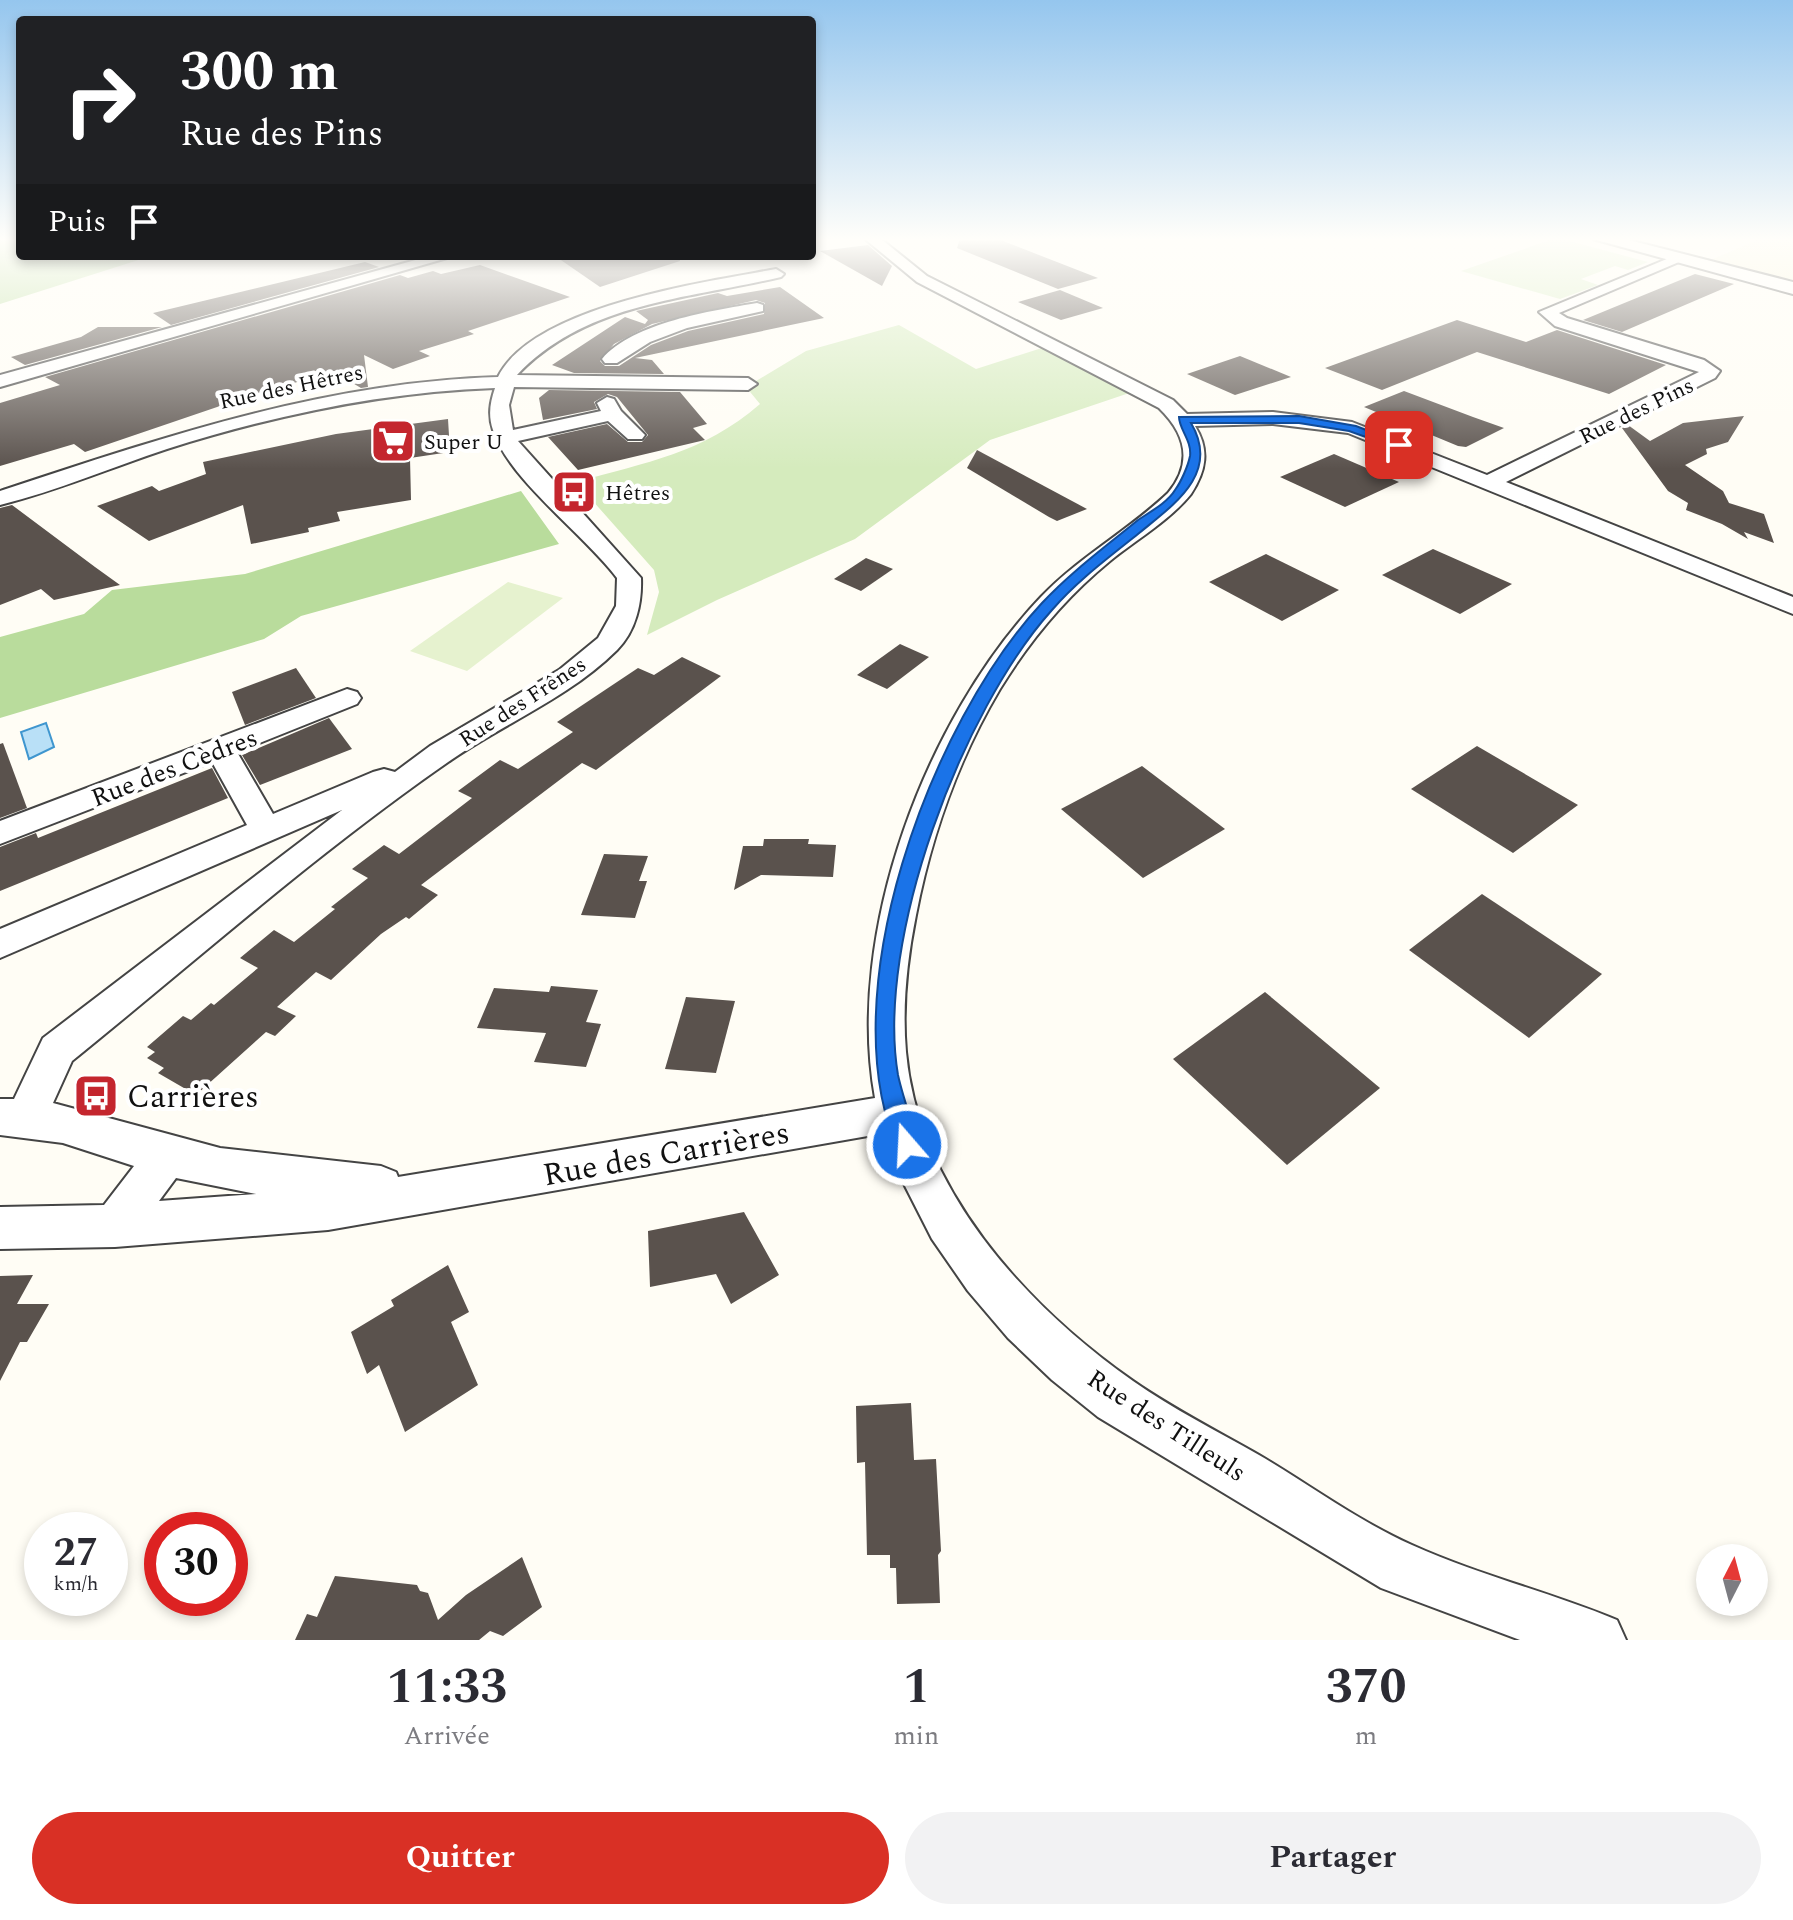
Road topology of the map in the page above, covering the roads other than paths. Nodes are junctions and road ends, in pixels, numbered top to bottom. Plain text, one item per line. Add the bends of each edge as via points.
1 (234, 316) edge
2 (602, 316) edge
3 (718, 316) edge
4 (990, 316) edge
5 (1552, 316) edge
6 (575, 325) junction
7 (639, 340) junction
8 (611, 359) dead end
9 (0, 381) edge
10 (502, 381) junction
11 (748, 384) dead end
12 (1183, 420) junction
13 (635, 435) dead end
14 (506, 438) junction
15 (1490, 482) junction
16 (0, 498) edge
17 (1793, 606) edge
18 (347, 698) dead end
19 (220, 749) junction
20 (338, 812) junction
21 (266, 830) junction
22 (0, 833) edge
23 (0, 944) edge
24 (895, 1113) junction
25 (13, 1116) edge
26 (167, 1156) junction
27 (436, 1188) junction
28 (115, 1226) junction
29 (0, 1228) edge
30 (1597, 1640) edge

1 - 9 street
2 - 6 street
3 - 7 street
4 - 12 street via 1141,389
5 - 15 street, Rue des Pins via 1711,371
6 - 7 street
6 - 10 street via 526,354
7 - 8 street
10 - 11 street, Rue des Hêtres
10 - 14 street via 499,413
10 - 16 street, Rue des Hêtres via 320,402 210,428
12 - 15 street via 1273,418 1340,426
12 - 24 street, Rue des Tilleuls via 1194,438 1196,457 1180,494 1046,607 985,690 925,822 905,882 886,992 884,1033
13 - 14 street via 610,408
14 - 20 street, Rue des Frênes via 617,561 629,578 629,606 609,643 569,676
15 - 17 street
18 - 19 street, Rue des Cèdres
19 - 21 street
19 - 22 street, Rue des Cèdres
20 - 21 street, Rue des Frênes
20 - 25 street, Rue des Frênes via 57,1050
21 - 23 street, Rue des Frênes
24 - 27 street, Rue des Carrières via 535,1176
24 - 30 street, Rue des Tilleuls via 924,1185 982,1271 1040,1335 1115,1398 1394,1565
25 - 26 street, Rue des Carrières
26 - 27 street, Rue des Carrières via 308,1182
26 - 28 street
27 - 28 street, Rue des Carrières via 328,1209
28 - 29 street, Rue des Carrières

